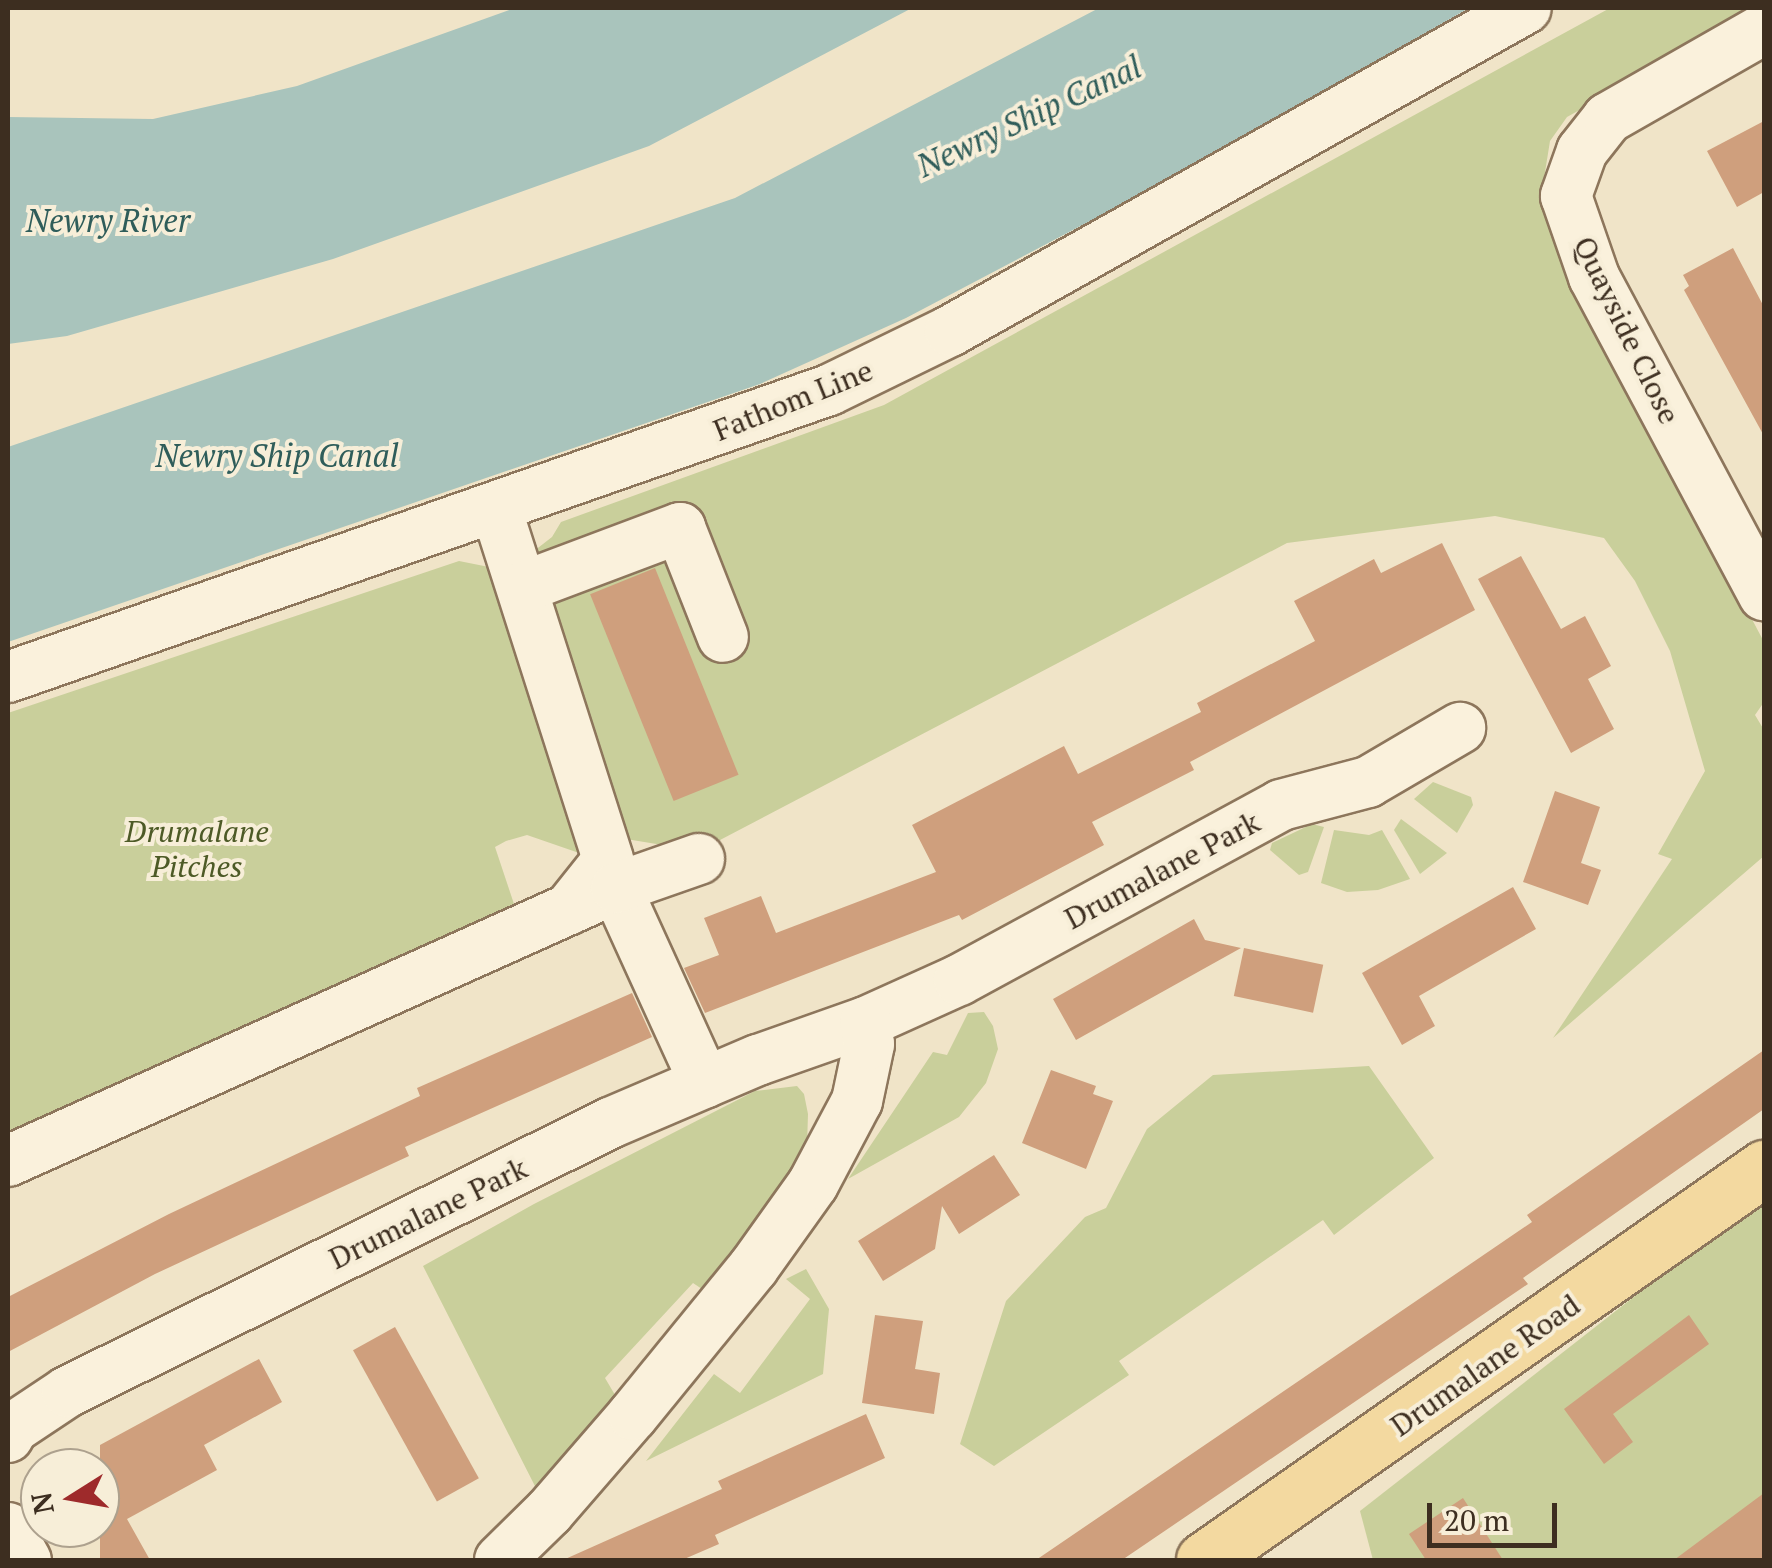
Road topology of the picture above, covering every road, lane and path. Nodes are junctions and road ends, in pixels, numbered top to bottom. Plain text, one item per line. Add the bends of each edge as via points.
1 (1526, 8) edge
2 (1764, 29) edge
3 (496, 508) junction
4 (523, 587) junction
5 (1764, 595) edge
6 (724, 636) dead end
7 (8, 677) edge
8 (1460, 728) dead end
9 (698, 860) dead end
10 (616, 888) junction
11 (569, 909) junction
12 (866, 1022) junction
13 (705, 1083) junction
14 (8, 1161) edge
15 (1764, 1168) edge
16 (9, 1428) edge
17 (8, 1528) edge
18 (26, 1560) edge
19 (500, 1560) edge
20 (1204, 1560) edge

1 - 3 street, Fathom Line via 950,332 829,390
2 - 5 street, Quayside Close via 1608,118 1582,151 1566,196 1594,277
3 - 4 street
3 - 7 street, Fathom Line
4 - 6 street via 680,528
4 - 11 street via 608,860
8 - 12 street, Drumalane Park via 1368,782 1281,805 959,980
9 - 10 street
10 - 11 street
10 - 13 street
11 - 14 street
12 - 13 street, Drumalane Park
12 - 19 street via 858,1101 813,1184 633,1415
13 - 16 street, Drumalane Park via 610,1123 102,1375
15 - 20 main road, Drumalane Road
17 - 18 street

